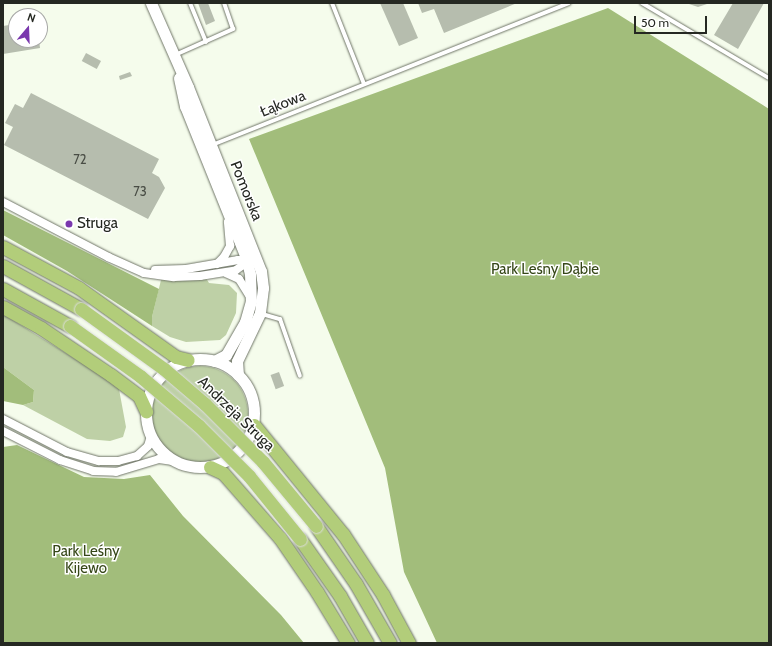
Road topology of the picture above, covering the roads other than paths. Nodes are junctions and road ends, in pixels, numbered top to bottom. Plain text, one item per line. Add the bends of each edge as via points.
1 (151, 3) edge
2 (190, 3) edge
3 (224, 3) edge
4 (332, 3) edge
5 (570, 3) edge
6 (642, 3) edge
7 (206, 42) junction
8 (174, 60) junction
9 (769, 78) edge
10 (366, 83) junction
11 (207, 147) junction
12 (223, 200) junction
13 (3, 202) edge
14 (3, 248) edge
15 (253, 248) junction
16 (248, 261) junction
17 (214, 265) junction
18 (3, 266) edge
19 (128, 266) junction
20 (261, 271) junction
21 (221, 273) junction
22 (3, 289) edge
23 (251, 301) junction
24 (3, 307) edge
25 (260, 313) junction
26 (188, 360) junction
27 (214, 361) junction
28 (238, 375) junction
29 (300, 376) dead end
30 (146, 411) junction
31 (3, 419) edge
32 (254, 425) junction
33 (3, 431) edge
34 (151, 436) junction
35 (173, 461) junction
36 (210, 467) junction
37 (348, 643) edge
38 (367, 643) edge
39 (390, 643) edge
40 (410, 643) edge

1 - 8 street, Pomorska
2 - 7 lane
3 - 7 lane via 233,29
4 - 10 lane
5 - 10 lane, Łąkowa
6 - 9 lane
7 - 8 lane
8 - 11 street, Pomorska via 183,99
10 - 11 lane, Łąkowa
11 - 12 street, Pomorska
11 - 15 street, Pomorska
12 - 16 street, Pomorska
12 - 17 street, Pomorska via 230,246 224,257
13 - 19 street
14 - 26 main road via 79,288 176,357
15 - 16 street, Pomorska
15 - 20 street, Pomorska
16 - 17 street
16 - 20 street, Pomorska
16 - 21 street via 242,268
16 - 23 street, Pomorska
17 - 19 street via 167,271
18 - 39 main road, Andrzeja Struga, bridge via 81,309 164,369 205,404 263,462 316,526 356,584
19 - 21 street via 167,277
20 - 25 street, Pomorska via 263,288
21 - 23 street via 229,273 240,279
22 - 38 main road, bridge via 70,326 140,376 199,426 249,476 300,539 340,596
23 - 27 street, Pomorska via 245,322 230,351 222,359
24 - 30 main road via 47,332 111,375 139,396
25 - 28 street, Pomorska via 237,361
25 - 29 lane via 280,319
26 - 27 street
26 - 30 street via 172,367 159,378 150,393
27 - 28 street
28 - 32 street via 252,398
30 - 34 street
31 - 34 street via 67,452 99,461 118,461 137,456 148,446
32 - 36 street via 248,440 239,451 226,462
32 - 40 main road via 342,534 383,595
33 - 35 street via 60,460 93,471 121,471 159,459
34 - 35 street via 160,450
35 - 36 street via 193,467
36 - 37 main road via 223,473 280,538

